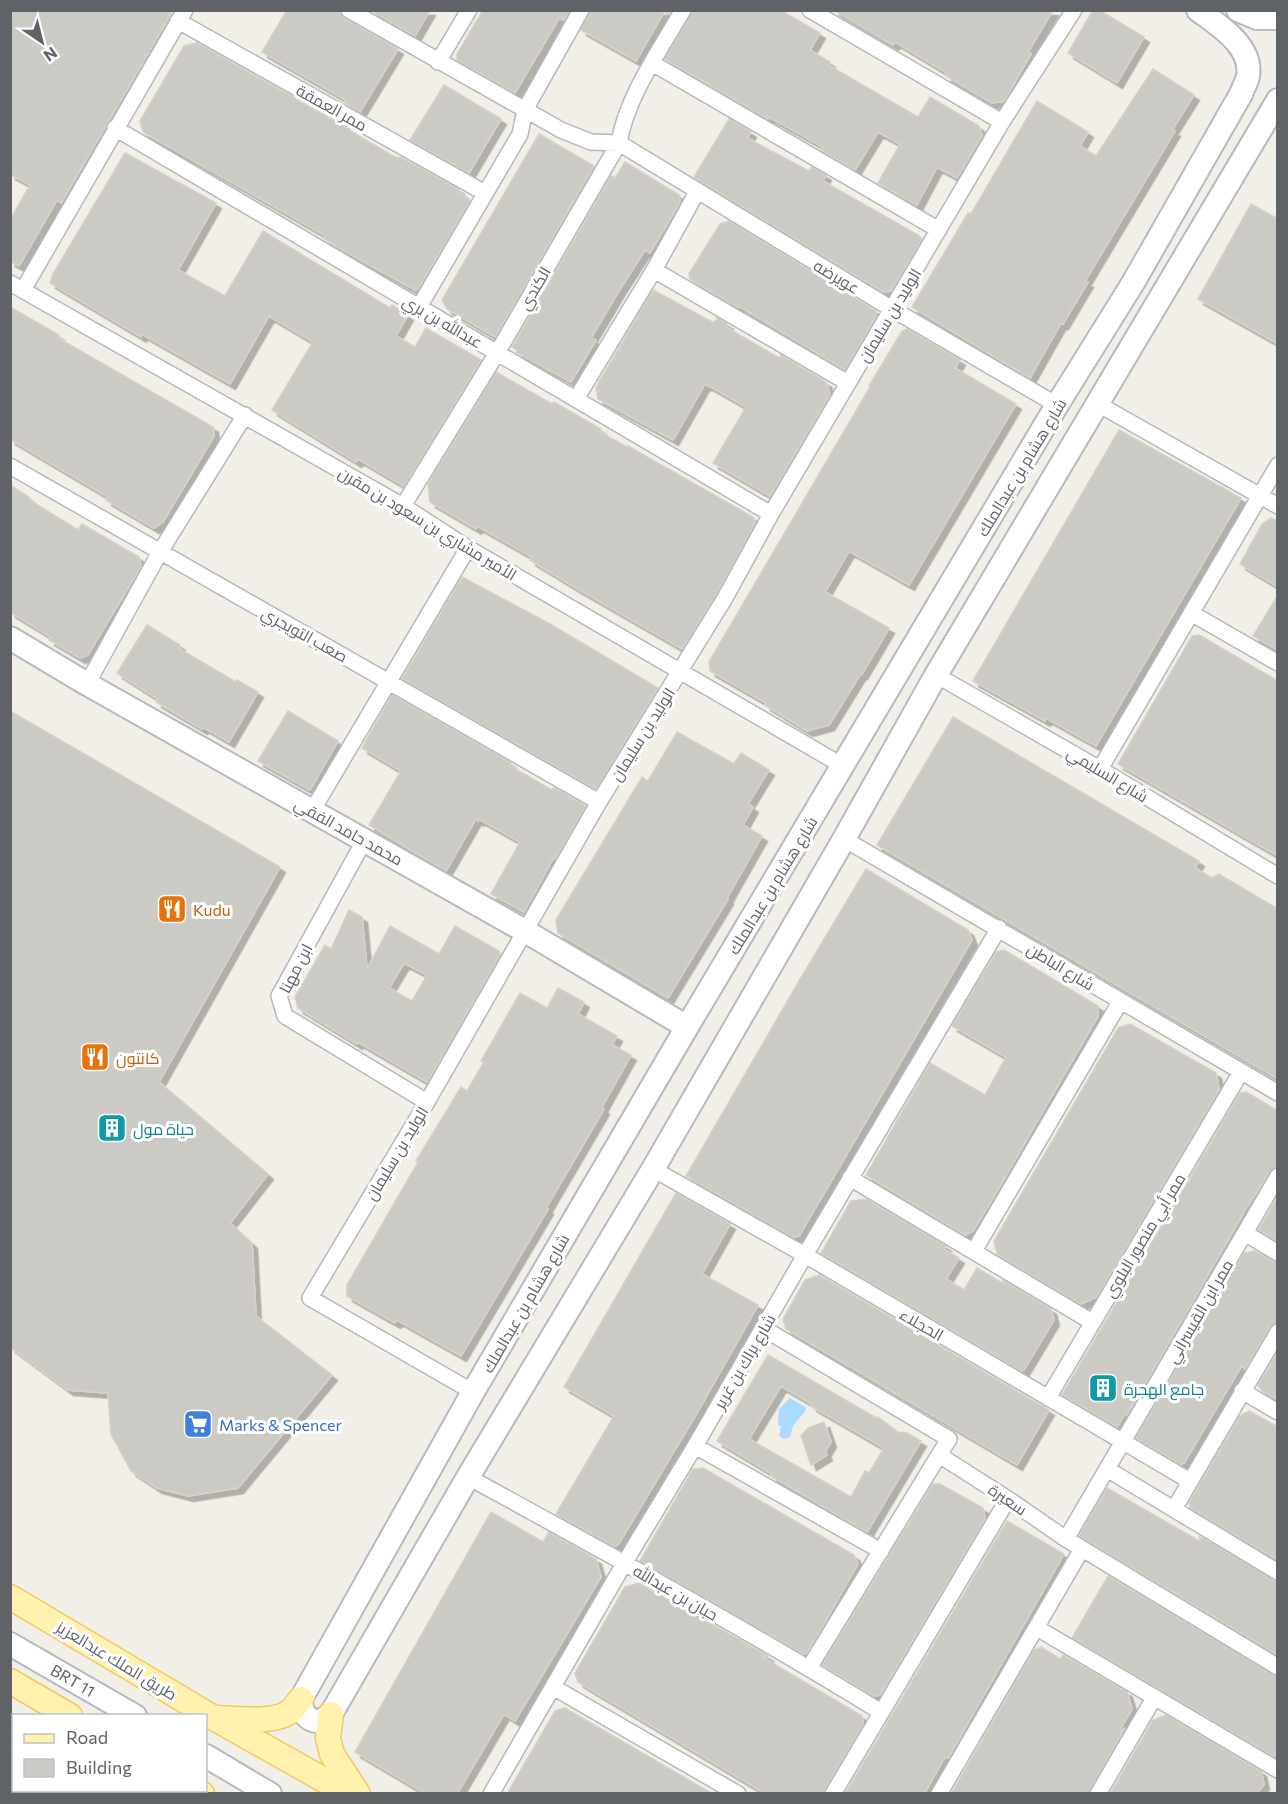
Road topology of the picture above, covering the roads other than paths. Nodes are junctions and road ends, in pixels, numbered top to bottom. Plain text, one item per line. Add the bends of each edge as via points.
1 (349, 10) edge
2 (469, 10) edge
3 (581, 10) edge
4 (683, 10) edge
5 (810, 10) edge
6 (1074, 10) edge
7 (1198, 10) edge
8 (1238, 10) edge
9 (182, 16) edge
10 (1278, 18) edge
11 (438, 62) junction
12 (652, 63) junction
13 (1278, 100) edge
14 (525, 110) junction
15 (1002, 122) junction
16 (115, 128) junction
17 (619, 143) junction
18 (697, 192) junction
19 (486, 193) junction
20 (939, 230) junction
21 (654, 270) junction
22 (16, 286) edge
23 (419, 307) junction
24 (892, 309) junction
25 (497, 353) junction
26 (848, 383) junction
27 (576, 399) junction
28 (1098, 404) junction
29 (1057, 405) junction
30 (244, 415) junction
31 (1278, 465) edge
32 (10, 466) edge
33 (1259, 496) junction
34 (403, 506) junction
35 (1278, 506) edge
36 (771, 514) junction
37 (468, 548) junction
38 (160, 552) junction
39 (1191, 613) junction
40 (10, 638) edge
41 (1278, 663) edge
42 (681, 671) junction
43 (936, 675) junction
44 (389, 681) junction
45 (87, 684) junction
46 (843, 766) junction
47 (1100, 769) junction
48 (599, 802) junction
49 (312, 811) junction
50 (365, 839) junction
51 (844, 839) junction
52 (1278, 876) edge
53 (999, 928) junction
54 (525, 931) junction
55 (1120, 1002) junction
56 (687, 1027) junction
57 (1240, 1072) junction
58 (1278, 1093) edge
59 (427, 1102) junction
60 (653, 1169) junction
61 (1278, 1176) edge
62 (850, 1178) junction
63 (1245, 1233) junction
64 (974, 1251) junction
65 (1278, 1252) edge
66 (805, 1255) junction
67 (1092, 1322) junction
68 (763, 1328) junction
69 (1278, 1332) edge
70 (1242, 1391) junction
71 (474, 1392) junction
72 (1048, 1398) junction
73 (1278, 1412) edge
74 (1122, 1443) junction
75 (695, 1446) junction
76 (939, 1455) junction
77 (1107, 1469) junction
78 (468, 1477) junction
79 (1190, 1481) junction
80 (1008, 1499) junction
81 (1174, 1509) junction
82 (1066, 1539) junction
83 (1083, 1549) junction
84 (881, 1551) junction
85 (625, 1562) junction
86 (1278, 1572) edge
87 (10, 1597) edge
88 (1037, 1628) junction
89 (10, 1644) edge
90 (1278, 1667) edge
91 (809, 1668) junction
92 (10, 1681) edge
93 (553, 1687) junction
94 (1154, 1698) junction
95 (301, 1699) junction
96 (881, 1712) junction
97 (67, 1714) edge
98 (132, 1714) edge
99 (206, 1714) edge
100 (207, 1714) edge
101 (331, 1714) junction
102 (213, 1718) junction
103 (207, 1757) edge
104 (1278, 1770) edge
105 (270, 1794) edge
106 (350, 1794) edge
107 (358, 1794) edge
108 (491, 1794) edge
109 (738, 1794) edge
110 (833, 1794) edge
111 (939, 1794) edge
112 (1098, 1794) edge

1 - 11 street
2 - 11 street
3 - 14 street
4 - 12 street, الكندي
5 - 15 street
6 - 15 street, الوليد بن سليمان
7 - 29 street, شارع هشام بن عبدالملك via 1223,28 1243,50 1248,74 1241,94 1134,283
8 - 10 street via 1257,18
9 - 16 street
9 - 19 street, ممر العمقة
11 - 14 street
12 - 17 street, الكندي via 622,123
12 - 20 street
13 - 28 street, شارع هشام بن عبدالملك
14 - 17 street via 591,142
14 - 19 street via 520,134
15 - 20 street, الوليد بن سليمان
16 - 22 street
16 - 23 street, عبدالله بن بري
17 - 18 street, عويرضه
17 - 25 street, الكندي
18 - 21 street
18 - 24 street, عويرضه
19 - 23 street
20 - 24 street, الوليد بن سليمان
21 - 26 street
21 - 27 street
22 - 30 street, الأمير مشاري بن سعود بن مقرن
23 - 25 street, عبدالله بن بري
24 - 26 street, الوليد بن سليمان
24 - 29 street, عويرضه
25 - 27 street, عبدالله بن بري
25 - 34 street, الكندي
26 - 36 street, الوليد بن سليمان
27 - 36 street, عبدالله بن بري
28 - 33 street
28 - 43 street, شارع هشام بن عبدالملك
29 - 46 street, شارع هشام بن عبدالملك
30 - 34 street, الأمير مشاري بن سعود بن مقرن
30 - 38 street
31 - 33 street
32 - 38 street, صعب التويجري
33 - 35 street
33 - 39 street
34 - 37 street, الأمير مشاري بن سعود بن مقرن
36 - 42 street, الوليد بن سليمان
37 - 42 street, الأمير مشاري بن سعود بن مقرن
37 - 44 street
38 - 44 street, صعب التويجري
38 - 45 street
39 - 41 street
39 - 47 street
40 - 45 street, محمد حامد الفقي
42 - 46 street, الأمير مشاري بن سعود بن مقرن
42 - 48 street, الوليد بن سليمان
43 - 47 street, شارع السليمي
43 - 51 street, شارع هشام بن عبدالملك
44 - 48 street, صعب التويجري
44 - 49 street
45 - 49 street, محمد حامد الفقي
46 - 56 street, شارع هشام بن عبدالملك
47 - 52 street, شارع السليمي
48 - 54 street, الوليد بن سليمان
49 - 50 street, محمد حامد الفقي
50 - 54 street, محمد حامد الفقي
50 - 59 street, ابن مهنا via 279,996 285,1016
51 - 53 street, شارع الباطن
51 - 60 street, شارع هشام بن عبدالملك
53 - 55 street, شارع الباطن
53 - 62 street, شارع براك بن غرير
54 - 56 street, محمد حامد الفقي
54 - 59 street, الوليد بن سليمان
55 - 57 street, شارع الباطن
55 - 64 street
56 - 71 street, شارع هشام بن عبدالملك
57 - 58 street, شارع الباطن
57 - 67 street, ممر أبي منصور البلوي
59 - 71 street, الوليد بن سليمان via 310,1298
60 - 66 street, الحجلاء
60 - 78 street, شارع هشام بن عبدالملك
61 - 63 street, ممر ابن القيسراني
62 - 64 street
62 - 66 street, شارع براك بن غرير
63 - 65 street
63 - 74 street, ممر ابن القيسراني
64 - 67 street
66 - 68 street, شارع براك بن غرير
66 - 72 street, الحجلاء
67 - 72 street, ممر أبي منصور البلوي
68 - 75 street, شارع براك بن غرير
68 - 76 street via 949,1438
69 - 70 street
70 - 73 street
70 - 79 street
71 - 95 street, شارع هشام بن عبدالملك
72 - 74 street, الحجلاء
74 - 77 street, ممر ابن القيسراني
74 - 79 street, الحجلاء
75 - 84 street
75 - 85 street, شارع براك بن غرير
76 - 80 street, سعيرة
76 - 84 street
77 - 81 street
77 - 82 street, ممر ابن القيسراني
78 - 85 street, حبان بن عبدالله
78 - 101 street, شارع هشام بن عبدالملك
79 - 81 street
80 - 82 street, سعيرة
80 - 96 street
81 - 86 street
82 - 83 street, سعيرة
83 - 88 street
83 - 90 street, سعيرة
84 - 91 street
85 - 91 street, حبان بن عبدالله
85 - 93 street, شارع براك بن غرير
87 - 99 main road, طريق الملك عبدالعزيز
88 - 94 street
88 - 111 street
89 - 98 street, BRT 11
91 - 96 street, حبان بن عبدالله
92 - 97 main road
93 - 108 street, شارع براك بن غرير
93 - 109 street
94 - 104 street
94 - 112 street
95 - 101 street via 304,1714 311,1720 320,1722
95 - 102 main road via 279,1717
96 - 110 street
100 - 102 main road, طريق الملك عبدالعزيز
101 - 107 main road via 328,1738 332,1754
102 - 106 main road, طريق الملك عبدالعزيز
103 - 105 street

